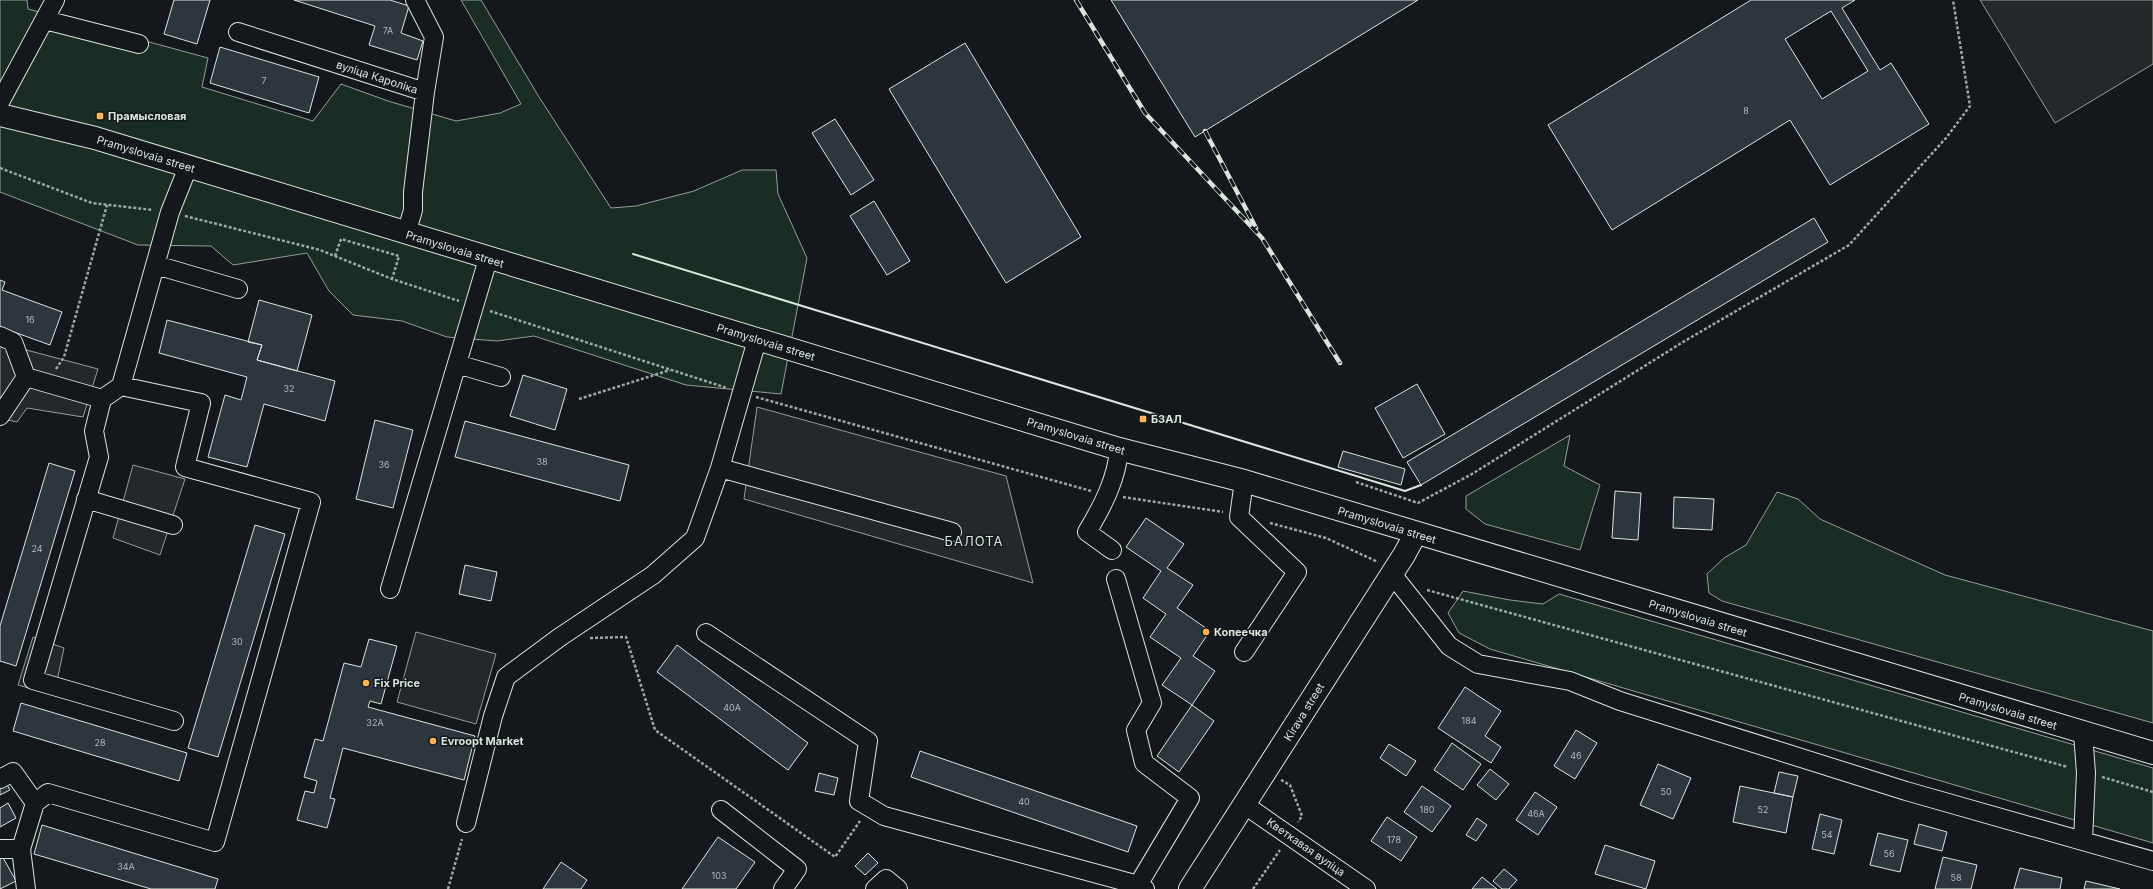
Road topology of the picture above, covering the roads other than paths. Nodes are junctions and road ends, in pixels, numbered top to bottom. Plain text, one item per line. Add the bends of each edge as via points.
1 (55, 0) edge
2 (415, 0) edge
3 (45, 20) junction
4 (238, 32) dead end
5 (140, 44) dead end
6 (426, 92) junction
7 (0, 102) edge
8 (0, 115) edge
9 (188, 167) junction
10 (406, 234) junction
11 (488, 259) junction
12 (156, 265) junction
13 (238, 289) dead end
14 (0, 336) edge
15 (757, 340) junction
16 (457, 364) junction
17 (26, 377) junction
18 (501, 377) dead end
19 (121, 386) junction
20 (102, 399) junction
21 (0, 416) edge
22 (1119, 450) junction
23 (720, 468) junction
24 (1244, 481) junction
25 (86, 499) junction
26 (173, 525) dead end
27 (952, 532) dead end
28 (1416, 534) junction
29 (1112, 550) dead end
30 (1394, 571) junction
31 (1116, 579) dead end
32 (390, 589) dead end
33 (706, 632) dead end
34 (1244, 652) dead end
35 (174, 721) dead end
36 (2083, 733) junction
37 (2153, 753) edge
38 (0, 779) edge
39 (35, 803) junction
40 (1245, 805) junction
41 (721, 810) dead end
42 (466, 823) road end
43 (2083, 841) junction
44 (21, 848) junction
45 (0, 849) edge
46 (2153, 861) edge
47 (1141, 887) edge
48 (26, 889) edge
49 (783, 889) edge
50 (875, 889) edge
51 (898, 889) edge
52 (1190, 889) edge
53 (1366, 889) edge

1 - 3 street
2 - 6 street via 434,37
3 - 5 street
3 - 7 street
4 - 6 street, вуліца Кароліка
6 - 10 street, вуліца Кароліка via 413,210
8 - 9 main road, Pramyslovaia street via 95,138
9 - 10 main road, Pramyslovaia street
9 - 12 street via 170,212
10 - 11 main road, Pramyslovaia street
11 - 15 main road, Pramyslovaia street
11 - 16 street
12 - 13 street
12 - 19 street
14 - 17 street via 12,342
15 - 22 main road, Pramyslovaia street
15 - 23 street
16 - 18 street
16 - 32 street
17 - 20 street
17 - 21 street
19 - 20 street
19 - 39 street via 201,403 185,467 311,502 214,842 48,793
20 - 25 street via 94,431 99,457
22 - 24 main road, Pramyslovaia street
22 - 29 street via 1118,465 1101,509 1087,532
23 - 27 street
23 - 42 street via 695,538 653,576 560,637 506,677 493,716
24 - 28 main road, Pramyslovaia street
24 - 34 street via 1239,517 1297,572
25 - 26 street
25 - 35 street via 34,680
28 - 30 main road, Kirava street
28 - 36 main road, Pramyslovaia street
30 - 40 main road, Kirava street
30 - 43 street via 1450,646 1478,664 1570,681 1620,701 1906,792
31 - 47 street via 1152,703 1136,730 1144,763 1190,798
33 - 47 street via 868,741 858,801 869,808 884,816
36 - 37 main road, Pramyslovaia street
36 - 43 street via 2086,772
38 - 39 street via 13,772
39 - 44 street
40 - 52 main road, Kirava street
40 - 53 street, Кветкавая вуліца
41 - 49 street via 797,869
43 - 46 street
44 - 45 street
44 - 48 street
50 - 51 street via 886,879

